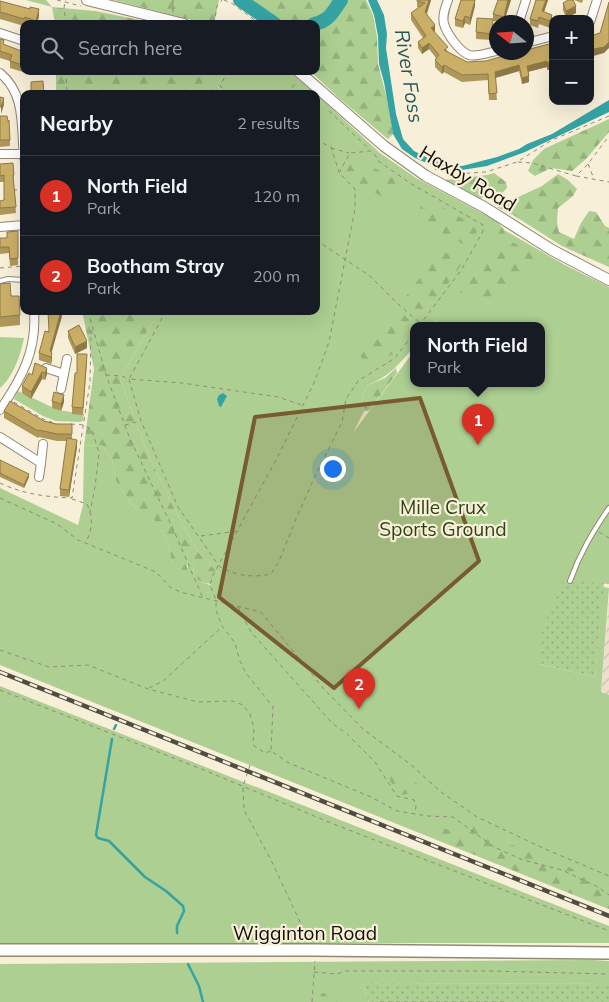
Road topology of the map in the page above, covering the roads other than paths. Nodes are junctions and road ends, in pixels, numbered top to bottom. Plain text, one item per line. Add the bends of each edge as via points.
1 (87, 0) edge
2 (448, 0) edge
3 (526, 0) edge
4 (597, 0) edge
5 (521, 15) edge
6 (592, 15) edge
7 (166, 20) edge
8 (0, 33) edge
9 (549, 37) edge
10 (20, 39) edge
11 (534, 41) edge
12 (489, 52) edge
13 (0, 73) edge
14 (303, 75) edge
15 (320, 90) edge
16 (320, 90) edge
17 (20, 104) edge
18 (0, 154) edge
19 (20, 154) edge
20 (20, 225) edge
21 (0, 227) edge
22 (20, 280) edge
23 (609, 280) edge
24 (0, 281) edge
25 (34, 315) edge
26 (67, 358) dead end
27 (46, 368) edge
28 (64, 374) junction
29 (60, 389) dead end
30 (0, 410) edge
31 (0, 437) edge
32 (43, 444) dead end
33 (41, 463) junction
34 (39, 477) dead end
35 (609, 508) edge
36 (570, 581) dead end
37 (0, 950) edge
38 (609, 953) edge

1 - 7 street
2 - 12 street via 444,23 460,49 471,55
3 - 5 street
4 - 6 street
8 - 10 street
9 - 11 street
13 - 17 street via 12,86
14 - 16 street, Haxby Road
15 - 23 street, Haxby Road via 384,146 426,176
18 - 19 street
20 - 21 street
22 - 24 lane
25 - 30 street via 31,363
26 - 28 street
27 - 28 street
28 - 29 street
31 - 33 street
32 - 33 street
33 - 34 street
35 - 36 lane via 578,558
37 - 38 main road, Wigginton Road

